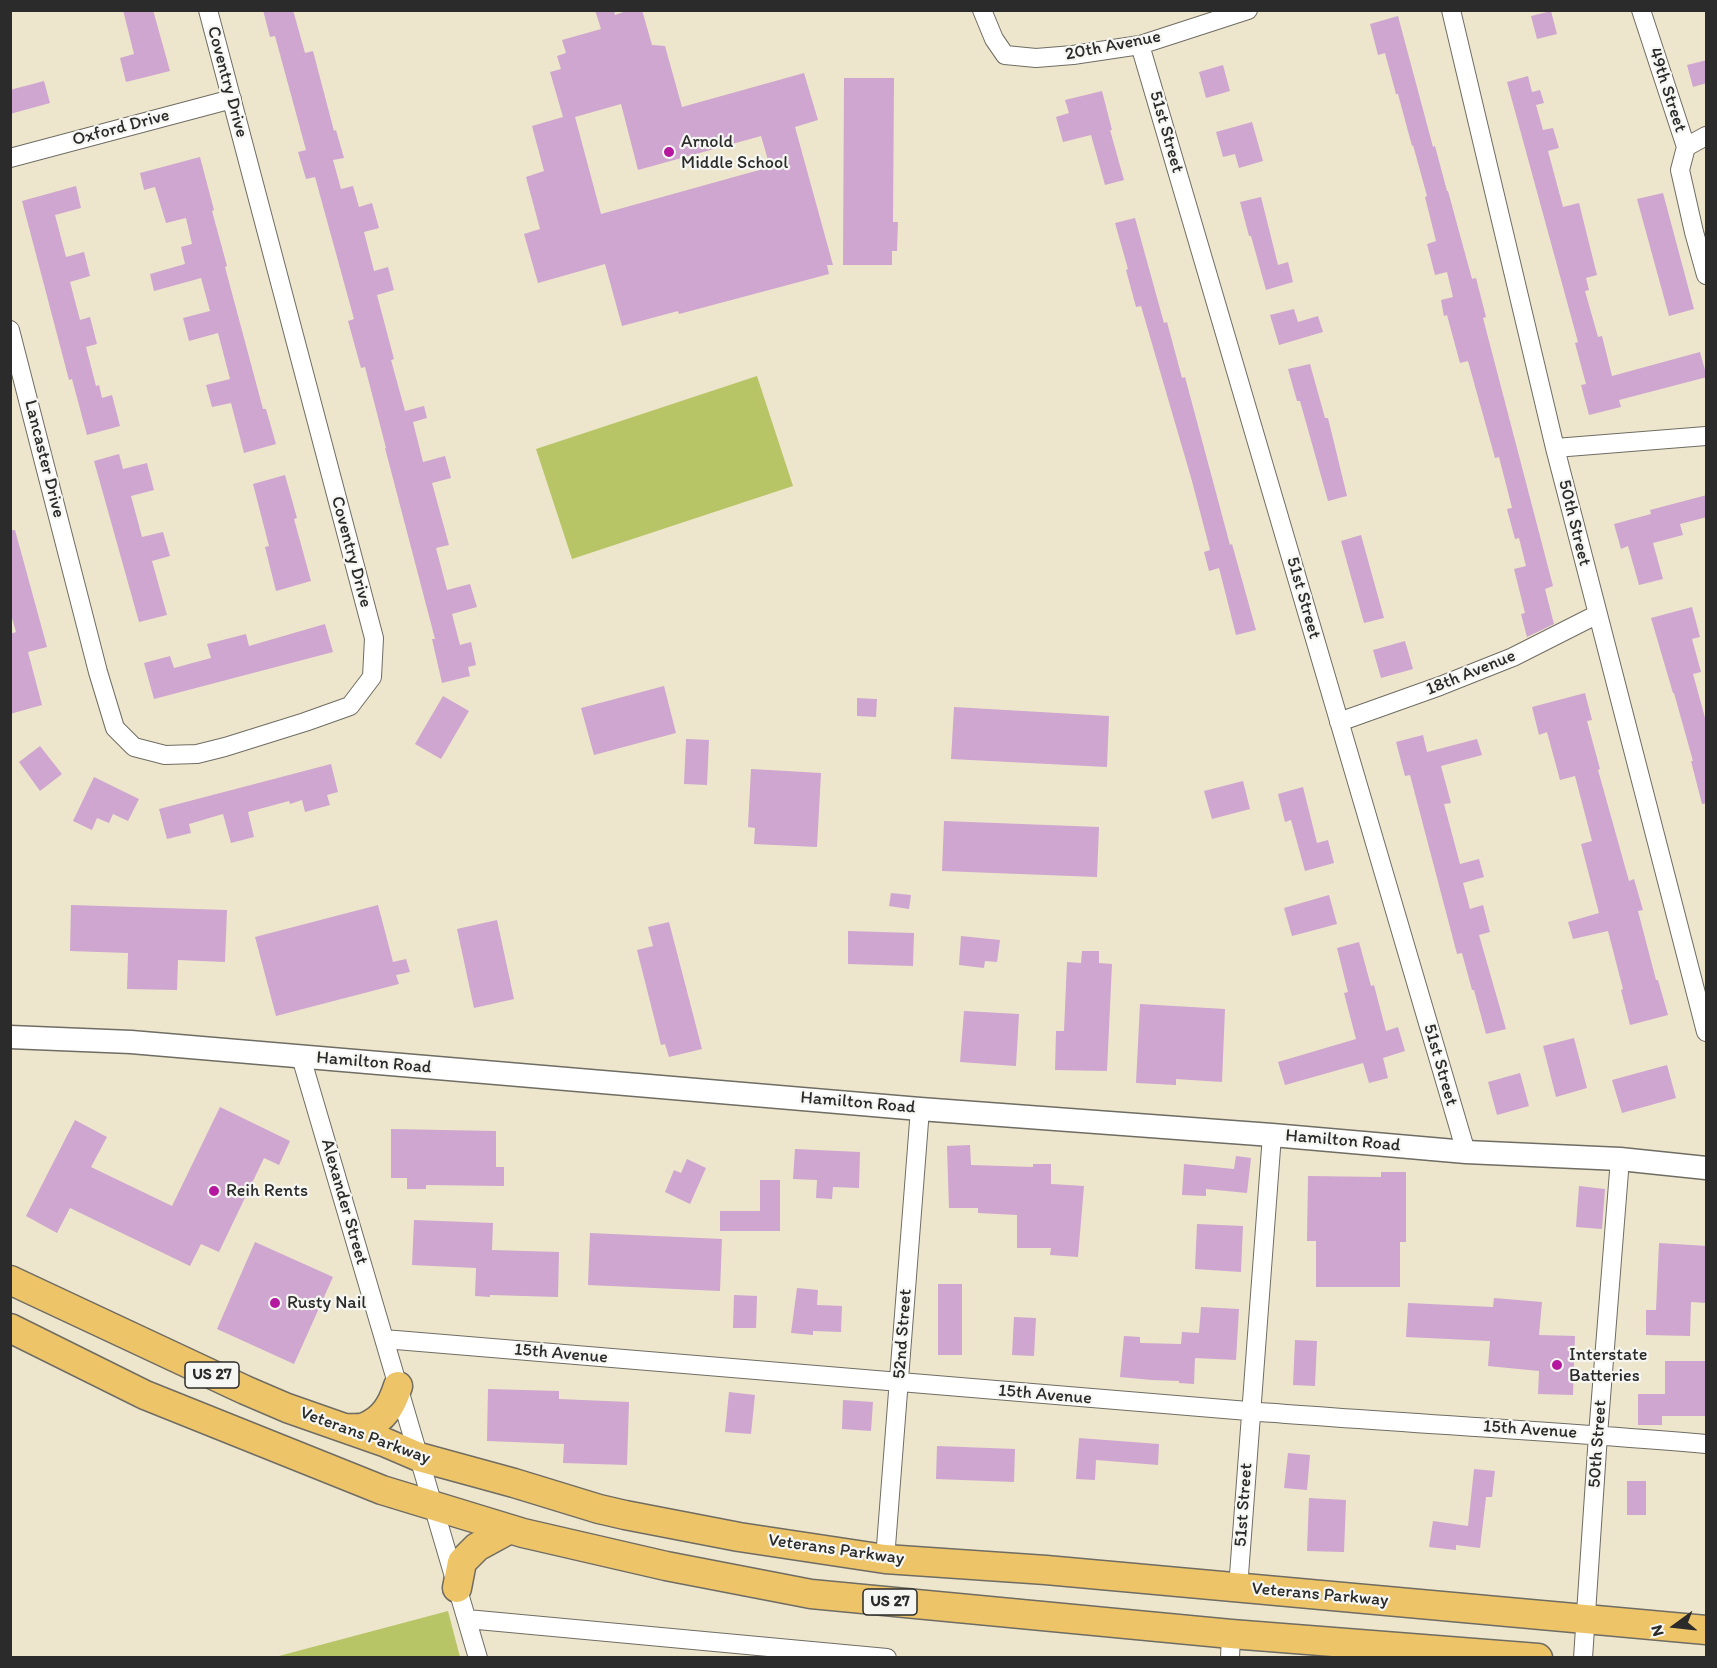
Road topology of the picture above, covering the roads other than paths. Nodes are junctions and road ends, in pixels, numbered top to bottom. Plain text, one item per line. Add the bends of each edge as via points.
1 (208, 10) edge
2 (982, 10) edge
3 (1248, 10) edge
4 (1450, 10) edge
5 (1641, 10) edge
6 (1140, 45) junction
7 (232, 99) junction
8 (1707, 136) edge
9 (1686, 147) junction
10 (10, 158) edge
11 (1707, 275) edge
12 (10, 330) edge
13 (1707, 436) edge
14 (1556, 448) junction
15 (77, 588) joint
16 (1598, 614) junction
17 (1340, 722) junction
18 (1707, 1032) edge
19 (10, 1037) edge
20 (301, 1057) junction
21 (920, 1109) junction
22 (1272, 1135) junction
23 (1466, 1152) junction
24 (1620, 1159) junction
25 (1707, 1168) edge
26 (10, 1280) edge
27 (10, 1328) edge
28 (384, 1339) junction
29 (899, 1384) junction
30 (398, 1386) junction
31 (1250, 1411) junction
32 (345, 1428) junction
33 (1598, 1435) junction
34 (1707, 1444) edge
35 (419, 1457) junction
36 (434, 1506) junction
37 (510, 1529) junction
38 (885, 1559) junction
39 (457, 1587) junction
40 (1238, 1588) junction
41 (467, 1619) junction
42 (1587, 1619) junction
43 (1707, 1630) edge
44 (1231, 1646) edge
45 (879, 1657) edge
46 (477, 1658) edge
47 (1538, 1658) edge
48 (1583, 1658) edge

1 - 7 street, Coventry Drive
2 - 6 street, 20th Avenue via 1005,55 1073,56
3 - 6 street, 20th Avenue
4 - 14 street, 50th Street
5 - 9 street, 49th Street
6 - 17 street, 51st Street
7 - 10 street, Oxford Drive
7 - 15 street, Coventry Drive via 374,638 372,678 350,706 225,747 197,754 165,755 134,747 115,728
8 - 9 street
9 - 11 street, 49th Street via 1680,170
12 - 15 street, Lancaster Drive
13 - 14 street
14 - 16 street, 50th Street
16 - 17 street, 18th Avenue via 1513,657
16 - 18 street, 50th Street
17 - 23 street, 51st Street
19 - 20 street, Hamilton Road via 131,1042
20 - 21 street, Hamilton Road
20 - 28 street, Alexander Street
21 - 22 street, Hamilton Road
21 - 29 street, 52nd Street
22 - 23 street, Hamilton Road
22 - 31 street, 51st Street
23 - 24 street, Hamilton Road
24 - 25 street, Hamilton Road
24 - 33 street, 50th Street
26 - 32 main road, Veterans Parkway / US 27 via 245,1390
27 - 36 main road, US 27 via 145,1395 382,1490
28 - 29 street, 15th Avenue
28 - 30 street, Alexander Street
29 - 31 street, 15th Avenue
29 - 38 street, 52nd Street
30 - 32 main road via 392,1404 382,1416 363,1428
30 - 35 street, Alexander Street
31 - 33 street, 15th Avenue
31 - 40 street, 51st Street
32 - 35 main road, Veterans Parkway / US 27
33 - 34 street, 15th Avenue
33 - 42 street, 50th Street
35 - 36 street, Alexander Street
35 - 38 main road, Veterans Parkway / US 27 via 625,1515
36 - 37 main road, US 27
36 - 39 street, Alexander Street
37 - 39 main road via 477,1547 462,1562
37 - 44 main road, US 27 via 666,1566 811,1594
38 - 40 main road, Veterans Parkway / US 27
39 - 41 street, Alexander Street
40 - 42 main road, Veterans Parkway / US 27
41 - 45 street
41 - 46 street, Alexander Street
42 - 43 main road, Veterans Parkway / US 27
42 - 48 street, 50th Street
44 - 47 main road, US 27

